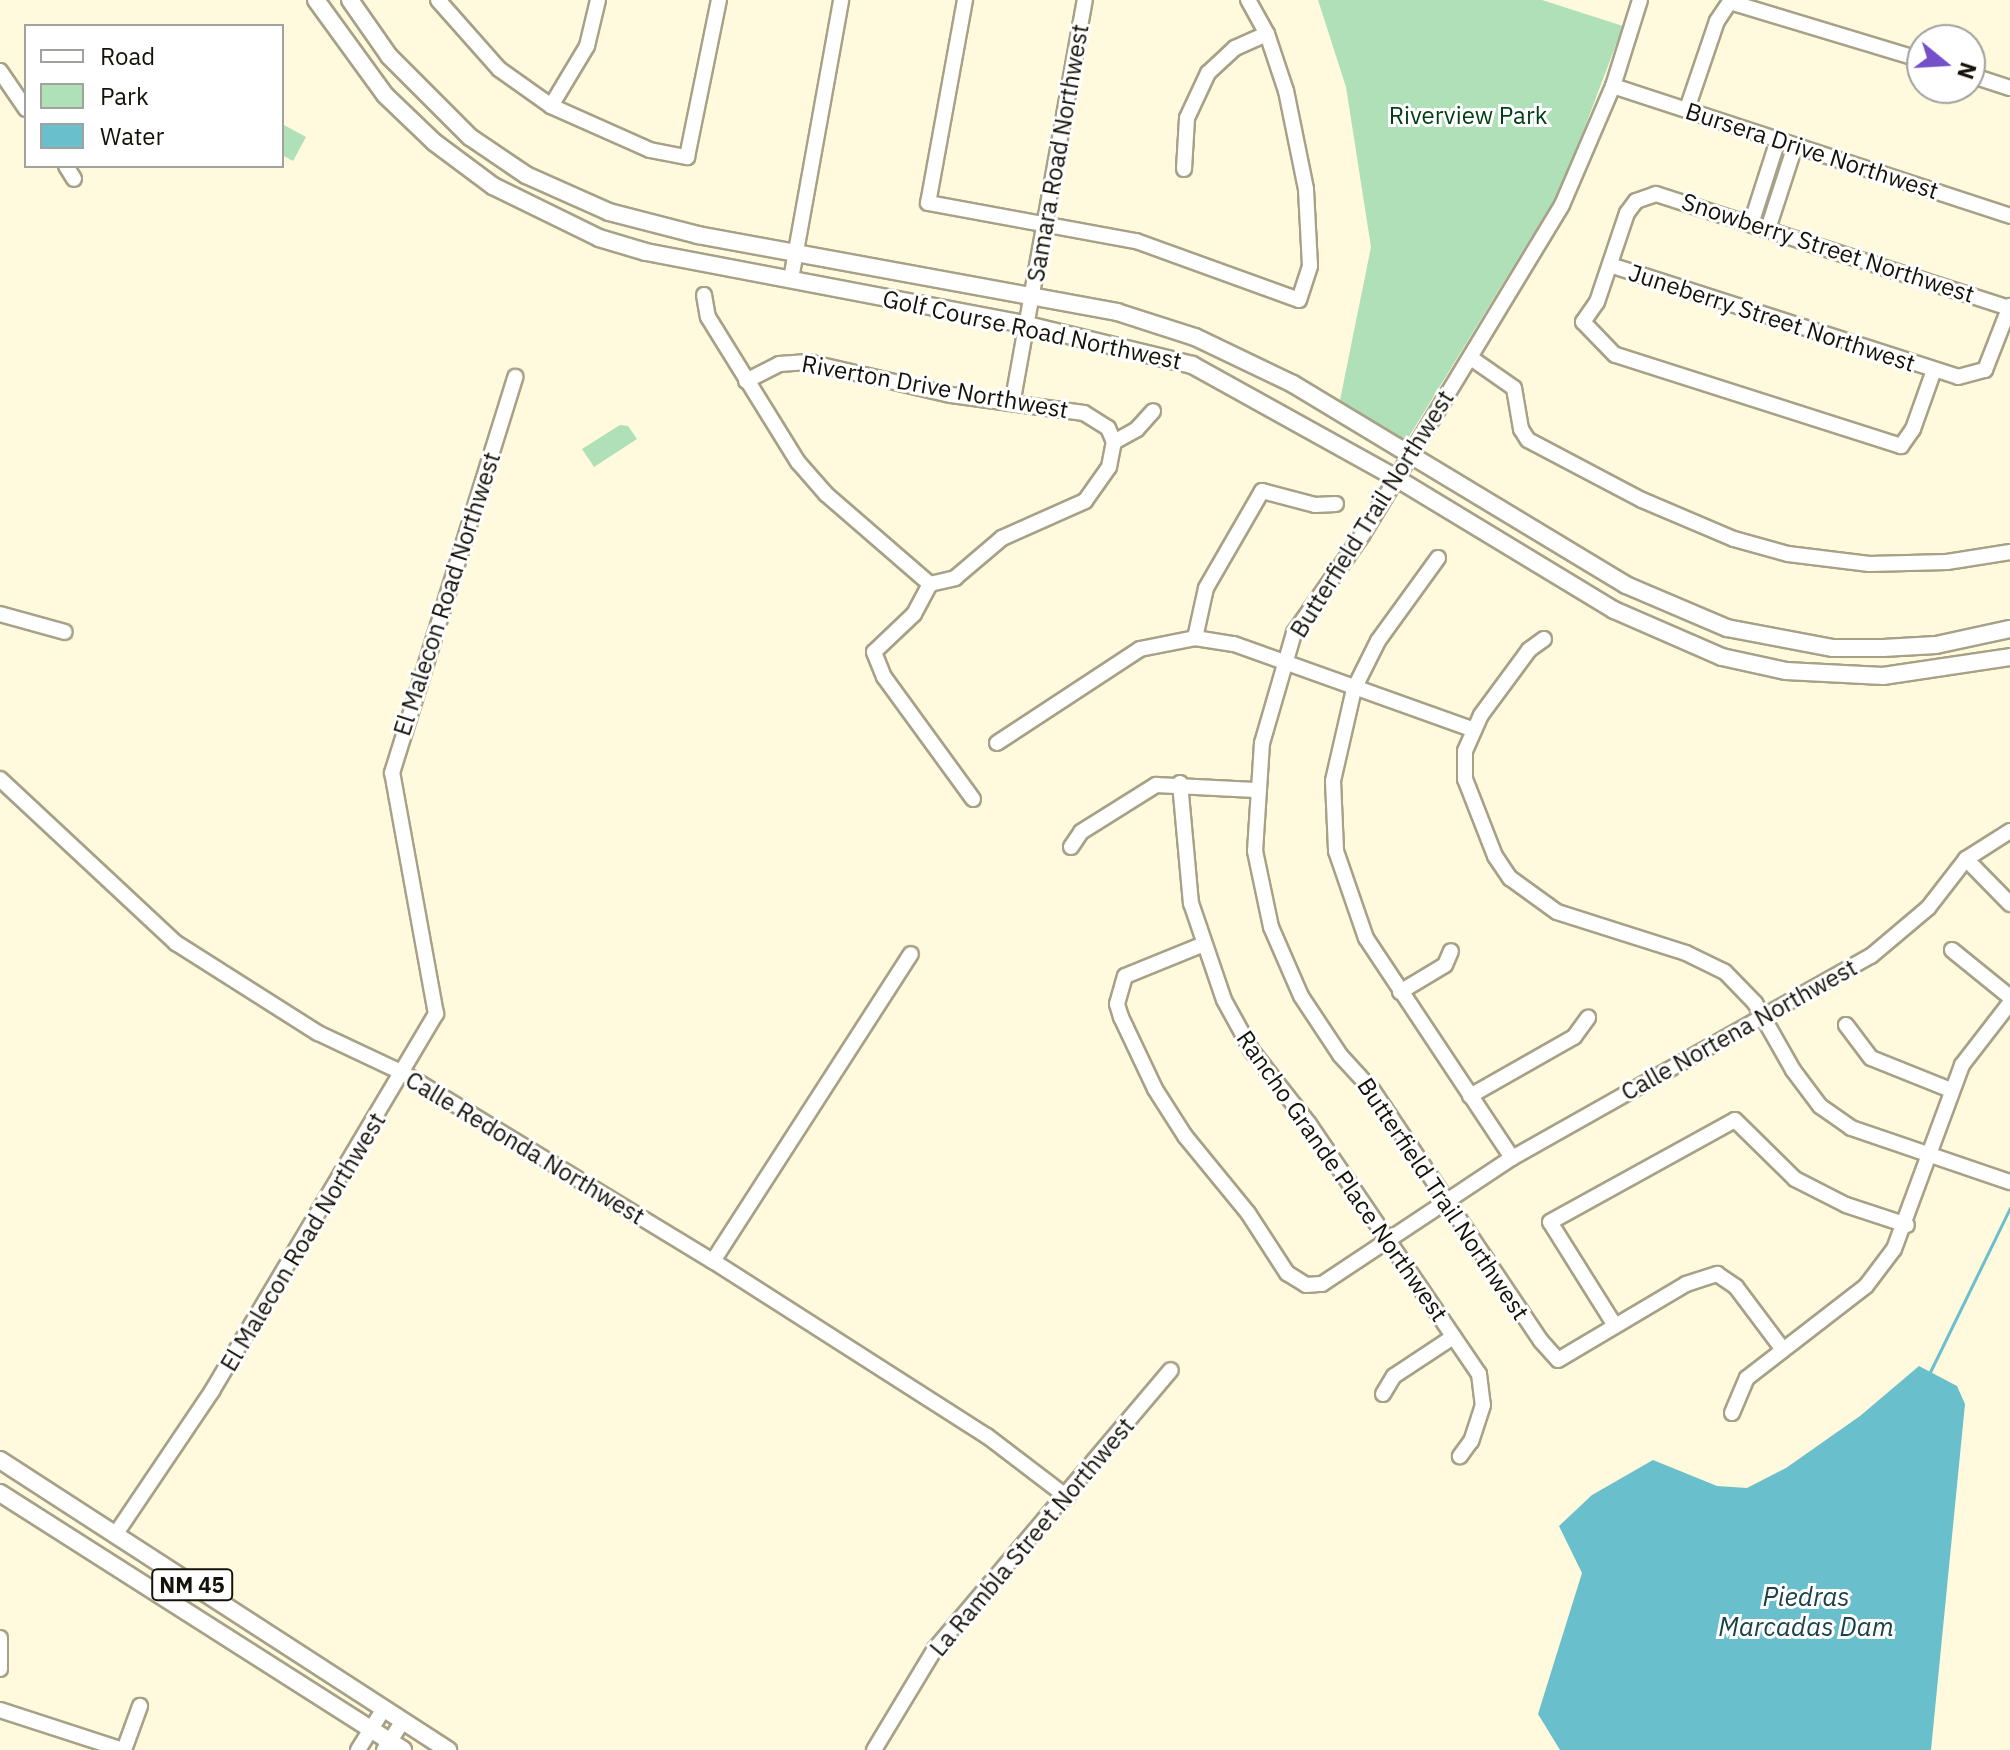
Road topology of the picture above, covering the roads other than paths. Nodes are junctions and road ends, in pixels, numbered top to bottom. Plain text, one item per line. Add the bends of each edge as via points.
1 (316, 0) edge
2 (350, 0) edge
3 (438, 0) edge
4 (598, 0) edge
5 (719, 0) edge
6 (841, 0) edge
7 (965, 0) edge
8 (1085, 0) edge
9 (1248, 0) edge
10 (1640, 0) edge
11 (1267, 34) junction
12 (1906, 55) edge
13 (0, 71) edge
14 (1986, 80) edge
15 (1613, 86) junction
16 (2010, 88) edge
17 (24, 106) edge
18 (551, 106) junction
19 (1687, 109) junction
20 (1778, 140) junction
21 (1795, 146) junction
22 (1184, 169) dead end
23 (2010, 216) edge
24 (1751, 224) junction
25 (1045, 225) junction
26 (1768, 229) junction
27 (796, 253) junction
28 (1610, 265) junction
29 (791, 279) junction
30 (704, 295) dead end
31 (1033, 296) junction
32 (2010, 307) edge
33 (1027, 325) junction
34 (1471, 358) junction
35 (1934, 370) junction
36 (515, 377) dead end
37 (746, 381) junction
38 (1013, 399) junction
39 (1153, 411) dead end
40 (1114, 442) junction
41 (1411, 456) junction
42 (1396, 478) junction
43 (1336, 504) dead end
44 (2010, 552) edge
45 (1438, 558) dead end
46 (930, 584) junction
47 (0, 614) edge
48 (2010, 629) edge
49 (65, 632) dead end
50 (1195, 638) junction
51 (1544, 639) dead end
52 (2010, 657) edge
53 (1283, 661) junction
54 (1354, 689) junction
55 (1471, 729) junction
56 (997, 743) dead end
57 (0, 779) edge
58 (1180, 783) junction
59 (1255, 790) junction
60 (973, 799) dead end
61 (2010, 831) edge
62 (1071, 847) dead end
63 (1966, 859) junction
64 (2010, 904) edge
65 (1204, 944) junction
66 (1952, 950) dead end
67 (1451, 951) dead end
68 (911, 954) dead end
69 (1400, 992) junction
70 (2010, 1000) edge
71 (1763, 1016) junction
72 (1588, 1018) dead end
73 (1846, 1025) dead end
74 (405, 1074) junction
75 (1951, 1090) junction
76 (1470, 1096) junction
77 (1929, 1156) junction
78 (1512, 1158) junction
79 (2008, 1182) edge
80 (1446, 1202) junction
81 (1907, 1225) junction
82 (1390, 1240) junction
83 (713, 1261) junction
84 (1614, 1324) junction
85 (1453, 1337) junction
86 (1781, 1347) junction
87 (1171, 1370) dead end
88 (1383, 1394) dead end
89 (1732, 1413) dead end
90 (1460, 1456) dead end
91 (0, 1460) edge
92 (0, 1493) edge
93 (1067, 1497) junction
94 (115, 1535) junction
95 (0, 1638) edge
96 (0, 1669) edge
97 (140, 1706) dead end
98 (0, 1710) edge
99 (383, 1710) junction
100 (402, 1722) junction
101 (371, 1730) junction
102 (392, 1747) edge
103 (124, 1750) edge
104 (358, 1750) edge
105 (448, 1750) edge
106 (874, 1750) edge

1 - 29 main road, Golf Course Road Northwest via 385,95 434,142 493,186 599,238
2 - 27 main road, Golf Course Road Northwest via 431,103 526,175 652,226
3 - 18 street via 499,69
4 - 18 street via 587,46
5 - 18 street via 687,157 635,144
6 - 27 street
7 - 25 street via 928,203
8 - 25 street, Samara Road Northwest
9 - 11 street
10 - 15 street, Butterfield Trail Northwest
11 - 22 street via 1235,48 1208,73 1187,118
11 - 25 street via 1286,91 1306,189 1310,266 1299,300 1136,241
12 - 19 street via 1730,2 1717,21
13 - 17 street
14 - 16 street
15 - 19 street, Bursera Drive Northwest
15 - 34 street, Butterfield Trail Northwest via 1562,205
19 - 20 street, Bursera Drive Northwest
20 - 21 street, Bursera Drive Northwest
20 - 24 street
21 - 23 street, Bursera Drive Northwest
21 - 26 street
24 - 26 street, Snowberry Street Northwest
24 - 28 street, Snowberry Street Northwest via 1669,196 1645,196 1627,213
25 - 31 street, Samara Road Northwest
26 - 32 street, Snowberry Street Northwest
27 - 29 street
27 - 31 main road, Golf Course Road Northwest
28 - 35 street, Juneberry Street Northwest
28 - 35 street via 1583,322 1615,355 1901,446 1913,429
29 - 33 main road, Golf Course Road Northwest
30 - 37 street via 708,317
31 - 33 street, Samara Road Northwest
31 - 41 main road, Golf Course Road Northwest via 1117,312 1205,341 1293,384
32 - 35 street, Juneberry Street Northwest via 1985,370 1958,377
33 - 38 street, Samara Road Northwest
33 - 42 main road, Golf Course Road Northwest via 1192,365
34 - 41 street, Butterfield Trail Northwest
34 - 44 street via 1514,388 1528,440 1642,500 1734,539 1800,556 1869,564 1947,562
36 - 74 street, El Malecon Road Northwest via 392,773 436,1014
37 - 38 street, Riverton Drive Northwest via 795,361 951,395
37 - 46 street via 811,479
38 - 40 street, Riverton Drive Northwest via 1084,413 1108,428
39 - 40 street via 1137,429
40 - 46 street via 1109,467 1085,501 1002,538 955,578
41 - 42 street, Butterfield Trail Northwest
41 - 48 main road, Golf Course Road Northwest via 1626,585 1727,628 1833,648 1936,645
42 - 52 main road, Golf Course Road Northwest via 1614,610 1722,657 1786,671 1883,676
42 - 53 street, Butterfield Trail Northwest via 1294,633
43 - 50 street via 1315,505 1262,491 1206,588
45 - 54 street via 1378,641
46 - 60 street via 914,614 874,652 884,677
47 - 49 street
50 - 53 street via 1234,644
50 - 56 street via 1140,649
51 - 55 street via 1529,650
53 - 54 street
53 - 59 street, Butterfield Trail Northwest via 1270,699
54 - 55 street
54 - 69 street via 1333,781 1336,851 1353,913
55 - 71 street via 1465,779 1495,856 1510,878 1557,912 1709,962 1743,987
57 - 74 street, Calle Redonda Northwest via 176,943 318,1033
58 - 59 street
58 - 62 street via 1136,794 1081,832
58 - 65 street, Rancho Grande Place Northwest via 1186,872
59 - 80 street, Butterfield Trail Northwest via 1255,851 1284,963 1323,1033 1373,1091
61 - 63 street, Calle Nortena Northwest
63 - 64 street
63 - 71 street, Calle Nortena Northwest via 1900,935
65 - 82 street, Rancho Grande Place Northwest via 1224,1000 1252,1051
65 - 82 street, Calle Nortena Northwest via 1136,969 1119,989 1121,1017 1155,1089 1195,1150 1296,1279 1322,1284
66 - 70 street
67 - 69 street via 1445,965
68 - 83 street
69 - 76 street
70 - 75 street via 1962,1065
71 - 77 street via 1820,1106 1851,1128
71 - 78 street, Calle Nortena Northwest
72 - 76 street via 1574,1037
73 - 75 street via 1871,1058
74 - 83 street, Calle Redonda Northwest
74 - 94 street, El Malecon Road Northwest via 212,1391
75 - 77 street
76 - 78 street
77 - 79 street
77 - 81 street
78 - 80 street, Calle Nortena Northwest
80 - 82 street, Calle Nortena Northwest
80 - 84 street, Butterfield Trail Northwest via 1558,1360
81 - 84 street via 1846,1205 1795,1179 1735,1120 1550,1222
81 - 86 street via 1866,1286
82 - 85 street, Rancho Grande Place Northwest
83 - 93 street, Calle Redonda Northwest via 987,1436
84 - 86 street via 1704,1275 1717,1274 1736,1287
85 - 88 street, Rancho Grande Place Northwest via 1394,1376
85 - 90 street, Rancho Grande Place Northwest via 1483,1386 1475,1429
86 - 89 street via 1747,1378
87 - 93 street, La Rambla Street Northwest
91 - 94 main road, NM 45
92 - 101 main road, NM 45
93 - 106 street, La Rambla Street Northwest via 935,1649
94 - 99 main road, NM 45
95 - 96 street
97 - 103 street
98 - 103 street
99 - 100 main road, NM 45
99 - 101 street
100 - 102 street
100 - 105 main road, NM 45
101 - 102 main road, NM 45
101 - 104 street

